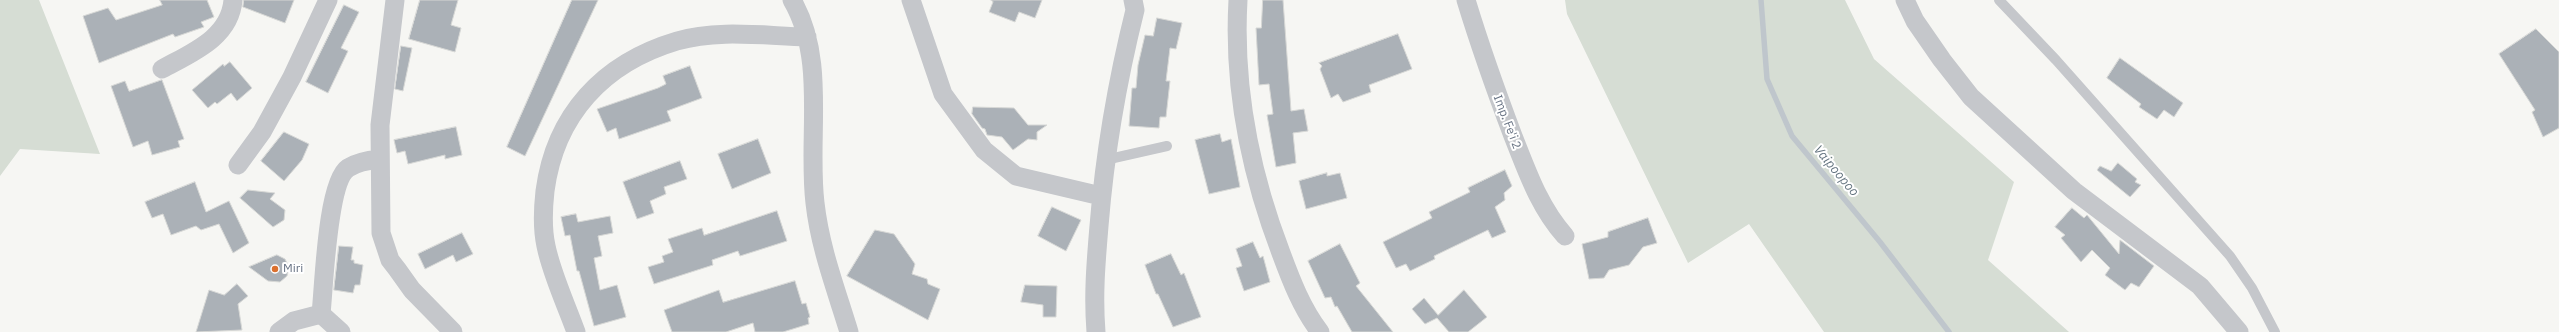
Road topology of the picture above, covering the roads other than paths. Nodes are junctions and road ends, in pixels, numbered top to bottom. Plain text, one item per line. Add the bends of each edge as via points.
1 (233, 0) edge
2 (328, 0) edge
3 (395, 0) edge
4 (792, 0) edge
5 (911, 0) edge
6 (1133, 0) edge
7 (1238, 0) edge
8 (1466, 0) edge
9 (1905, 0) edge
10 (1999, 0) edge
11 (807, 37) junction
12 (162, 69) dead end
13 (1167, 146) dead end
14 (380, 159) junction
15 (1105, 160) junction
16 (238, 165) dead end
17 (1102, 196) junction
18 (1565, 236) dead end
19 (322, 314) junction
20 (279, 332) edge
21 (342, 332) edge
22 (453, 332) edge
23 (576, 332) edge
24 (849, 332) edge
25 (1096, 332) edge
26 (1320, 332) edge
27 (2239, 332) edge
28 (2275, 332) edge

1 - 12 street via 230,15 213,40
2 - 16 street via 262,132
3 - 14 street via 382,99
4 - 11 street
5 - 17 street via 943,94 984,150 1016,176
6 - 15 street via 1135,10 1117,85
7 - 26 street via 1236,43 1248,151 1268,219 1290,277 1310,318
8 - 18 street, Imp. Fe'i 2 via 1485,64 1526,170 1542,205
9 - 27 street via 1915,21 1971,97 2074,191 2200,286
10 - 28 lane via 2056,60 2230,256 2252,288
11 - 23 street via 729,35 676,42 651,50 602,80 577,108 557,141 548,169 543,208 546,246
11 - 24 street via 811,62 814,202 824,256
13 - 15 lane
14 - 19 street via 368,160 348,168 336,187
14 - 22 street via 381,233 390,260 412,290
15 - 17 street
17 - 25 street via 1093,295
19 - 20 street via 294,321
19 - 21 street

